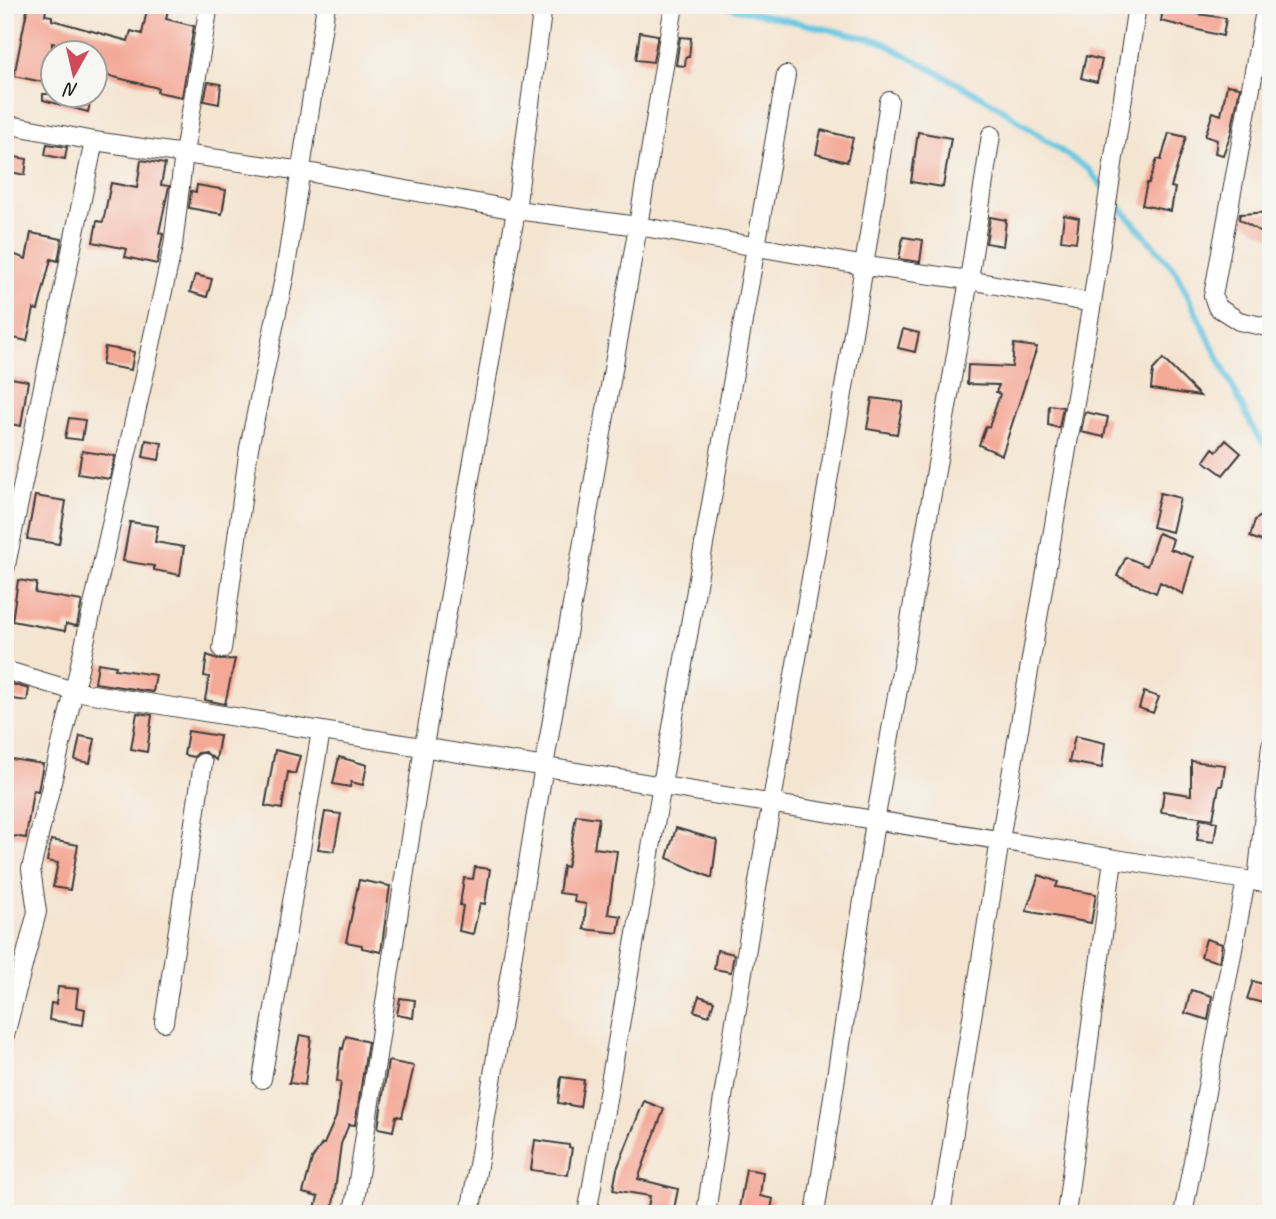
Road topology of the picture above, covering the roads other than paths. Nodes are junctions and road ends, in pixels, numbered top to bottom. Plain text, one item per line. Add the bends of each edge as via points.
1 (209, 5) edge
2 (326, 5) edge
3 (542, 5) edge
4 (1137, 5) edge
5 (1266, 5) edge
6 (674, 7) edge
7 (786, 75) dead end
8 (889, 101) dead end
9 (5, 124) edge
10 (991, 135) dead end
11 (94, 141) junction
12 (184, 153) junction
13 (302, 171) junction
14 (516, 210) junction
15 (638, 226) junction
16 (755, 246) junction
17 (866, 266) junction
18 (969, 280) junction
19 (1092, 303) junction
20 (1271, 328) edge
21 (5, 570) edge
22 (222, 649) dead end
23 (5, 670) edge
24 (74, 691) junction
25 (321, 731) junction
26 (1271, 745) edge
27 (424, 747) junction
28 (203, 763) dead end
29 (544, 766) junction
30 (662, 785) junction
31 (770, 803) junction
32 (875, 822) junction
33 (1000, 840) junction
34 (1114, 859) junction
35 (1258, 882) edge
36 (164, 1023) dead end
37 (5, 1035) edge
38 (262, 1079) dead end
39 (353, 1214) edge
40 (470, 1214) edge
41 (587, 1214) edge
42 (706, 1214) edge
43 (815, 1214) edge
44 (941, 1214) edge
45 (1066, 1214) edge
46 (1183, 1214) edge

1 - 12 street
2 - 13 street
3 - 14 street
4 - 19 street
5 - 20 street via 1213,296 1217,307 1239,321
6 - 15 street
7 - 16 street
8 - 17 street
9 - 11 street
10 - 18 street
11 - 12 street
11 - 21 street
12 - 13 street
12 - 24 street via 173,246
13 - 14 street
13 - 22 street via 249,449
14 - 15 street
14 - 27 street
15 - 16 street
15 - 29 street
16 - 17 street
16 - 30 street
17 - 18 street
17 - 31 street
18 - 19 street
18 - 32 street
19 - 33 street
23 - 24 street
24 - 25 street
24 - 37 street via 31,869 37,912
25 - 27 street
25 - 38 street
26 - 35 street
27 - 29 street
27 - 39 street
28 - 36 street
29 - 30 street
29 - 40 street
30 - 31 street
30 - 41 street
31 - 32 street
31 - 42 street
32 - 33 street
32 - 43 street
33 - 34 street
33 - 44 street
34 - 35 street
34 - 45 street
35 - 46 street

